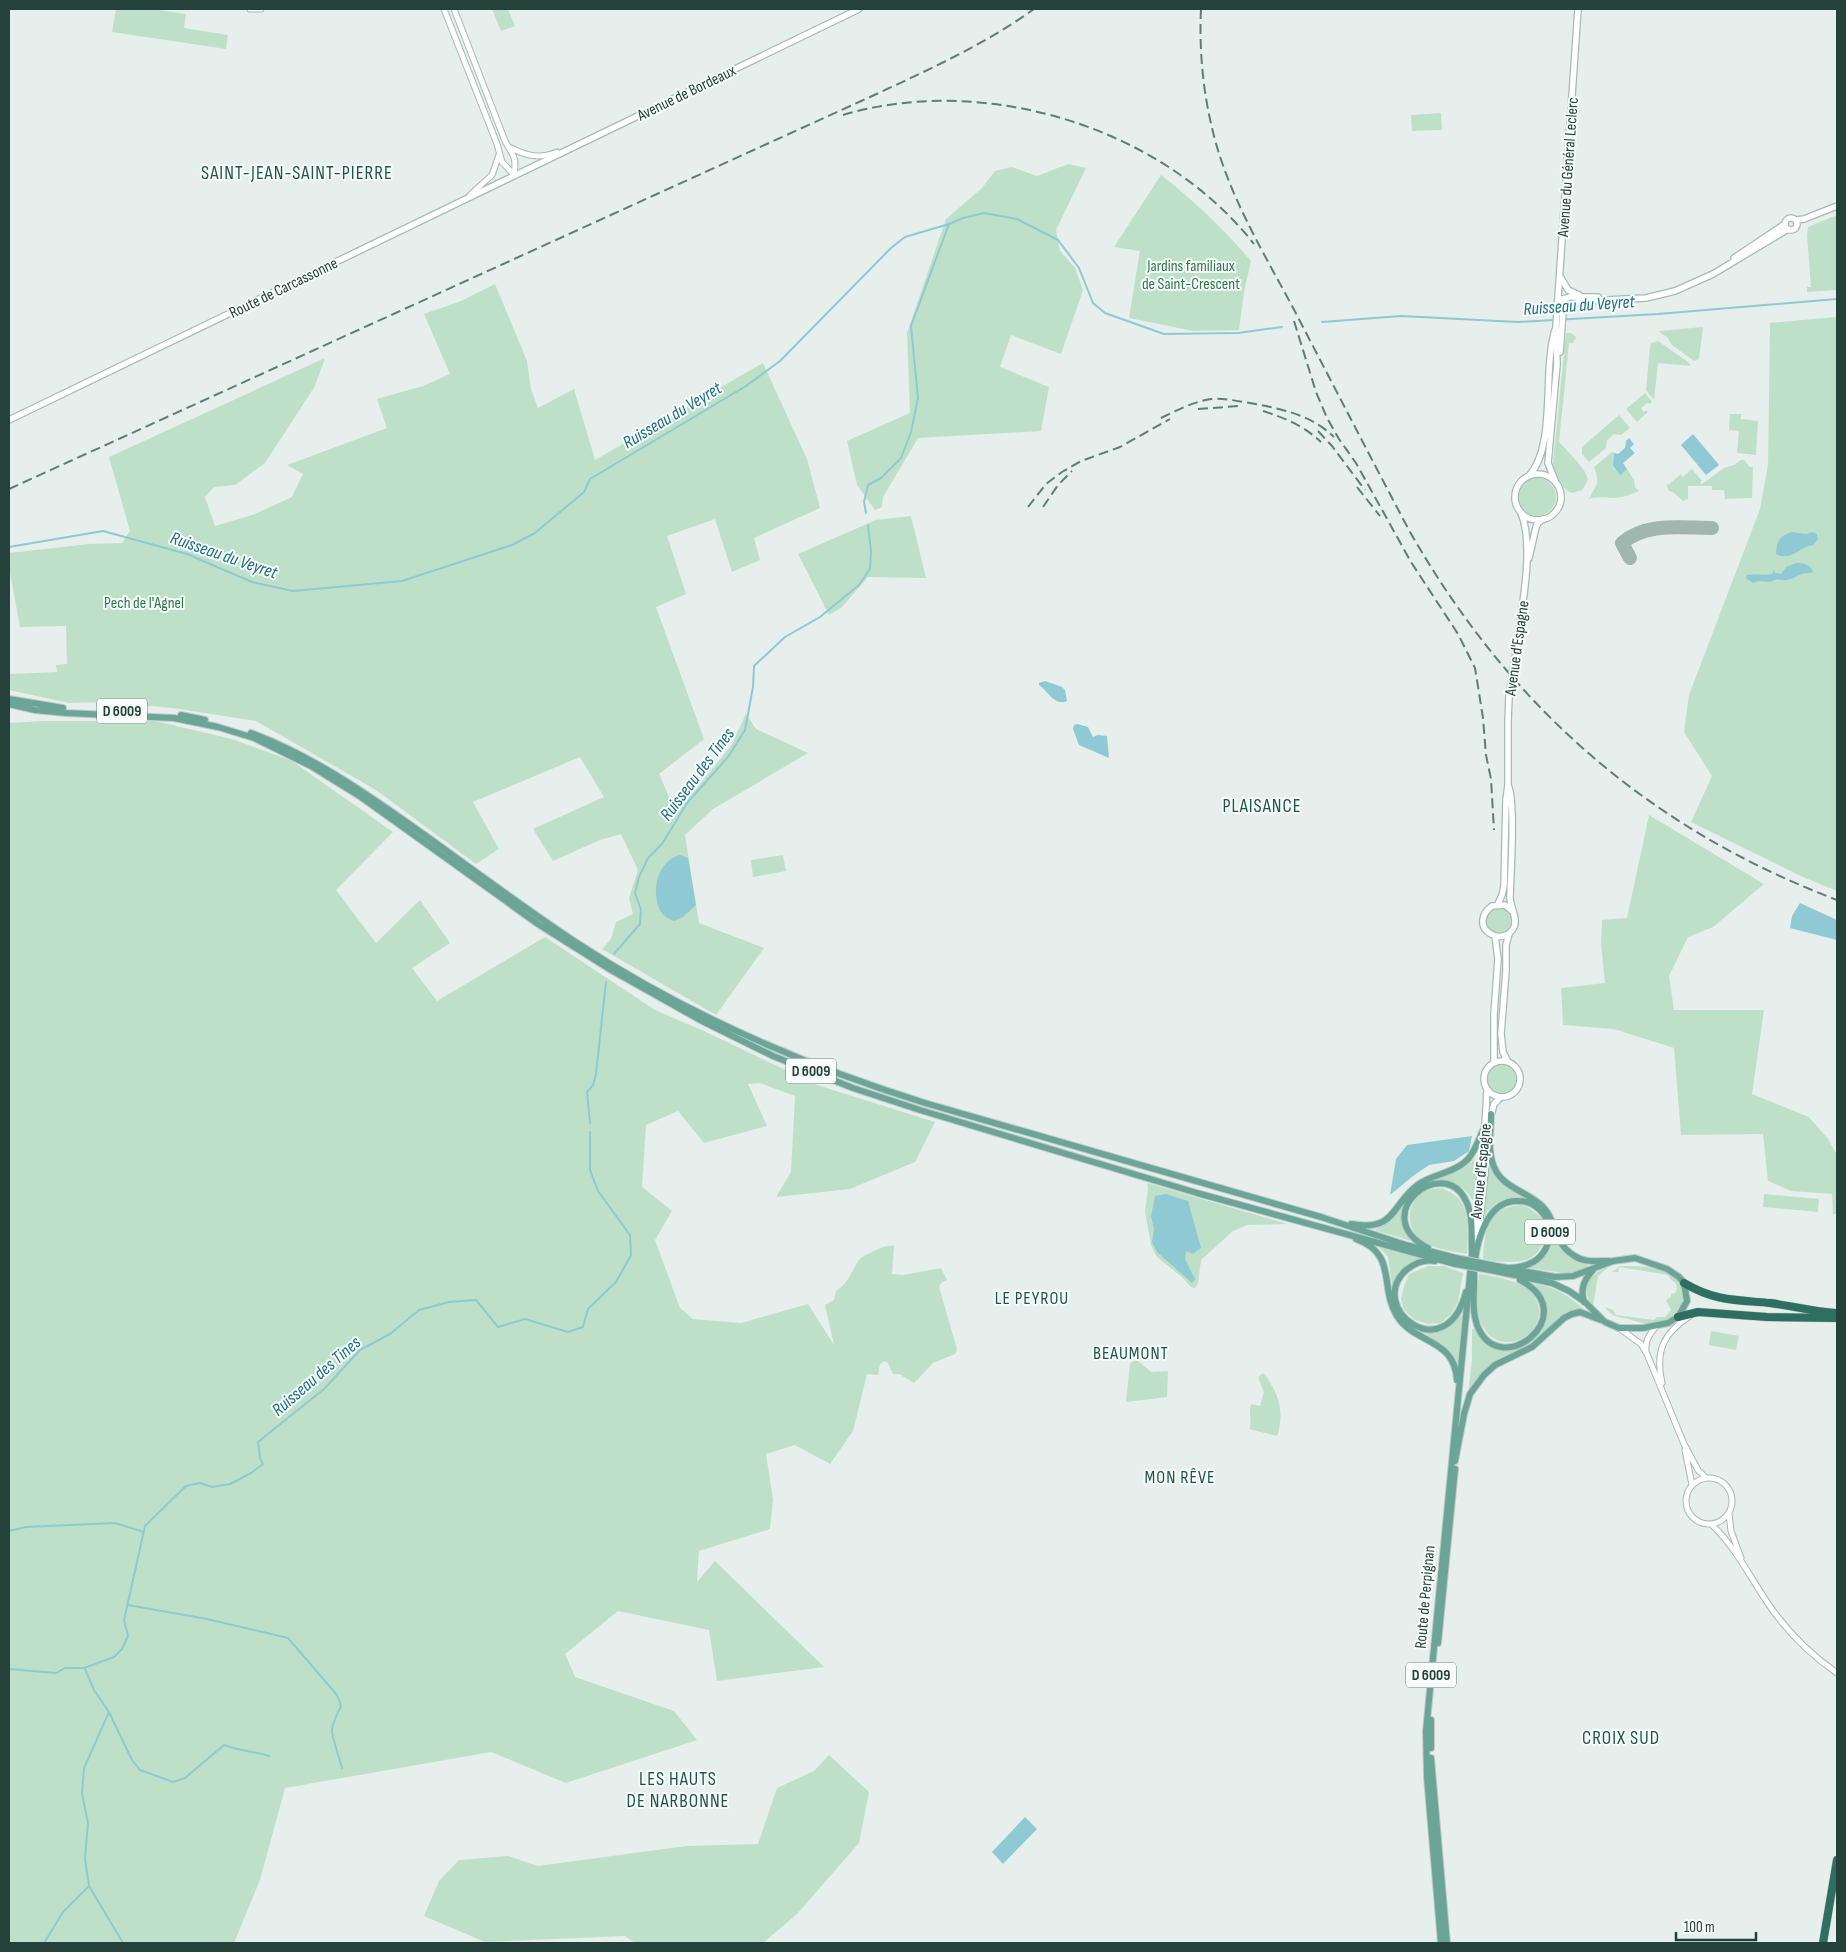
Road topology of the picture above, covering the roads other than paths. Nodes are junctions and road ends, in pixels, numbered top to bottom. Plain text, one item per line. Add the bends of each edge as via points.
1 (250, 9) edge
2 (261, 9) edge
3 (444, 9) edge
4 (454, 9) edge
5 (859, 9) edge
6 (1578, 9) edge
7 (491, 105) junction
8 (483, 109) junction
9 (572, 147) junction
10 (511, 148) junction
11 (499, 154) junction
12 (514, 175) junction
13 (468, 197) junction
14 (1837, 207) edge
15 (1797, 223) junction
16 (1787, 226) junction
17 (1560, 276) junction
18 (1588, 297) junction
19 (1558, 300) junction
20 (1560, 312) junction
21 (1559, 326) junction
22 (9, 419) edge
23 (1529, 476) junction
24 (1556, 483) junction
25 (1520, 511) junction
26 (1544, 519) junction
27 (1527, 568) junction
28 (9, 699) edge
29 (9, 704) edge
30 (1508, 785) junction
31 (1498, 904) junction
32 (1512, 911) junction
33 (1509, 934) junction
34 (1495, 936) junction
35 (1508, 1062) junction
36 (1494, 1063) junction
37 (1487, 1089) junction
38 (1501, 1097) junction
39 (1491, 1114) junction
40 (1485, 1126) junction
41 (1321, 1218) junction
42 (1336, 1232) junction
43 (1438, 1253) junction
44 (1474, 1254) junction
45 (1455, 1261) junction
46 (1613, 1261) junction
47 (1490, 1268) junction
48 (1506, 1268) junction
49 (1594, 1270) junction
50 (1472, 1272) junction
51 (1512, 1276) junction
52 (1684, 1284) junction
53 (1585, 1302) junction
54 (1698, 1312) junction
55 (1837, 1312) edge
56 (1813, 1314) junction
57 (1678, 1317) junction
58 (1837, 1320) edge
59 (1605, 1322) junction
60 (1656, 1326) junction
61 (1619, 1328) junction
62 (1646, 1354) junction
63 (1664, 1395) junction
64 (1457, 1406) junction
65 (1684, 1444) junction
66 (1455, 1461) junction
67 (1706, 1478) junction
68 (1692, 1485) junction
69 (1729, 1514) junction
70 (1712, 1525) junction
71 (1742, 1563) junction
72 (1837, 1673) edge
73 (1837, 1860) edge
74 (1441, 1943) edge
75 (1448, 1943) edge
76 (1823, 1943) edge

1 - 2 street
3 - 8 street
4 - 7 street
5 - 9 main road, Avenue de Bordeaux
6 - 17 main road, Avenue du Général Leclerc
7 - 8 street
7 - 10 street
8 - 11 street
9 - 10 street via 540,157
9 - 12 main road, Avenue de Bordeaux
10 - 12 street via 515,160
11 - 12 street via 504,166
11 - 13 street via 492,175
12 - 13 main road, Route de Carcassonne
13 - 22 main road, Route de Carcassonne
14 - 15 main road
15 - 16 main road via 1794,229
15 - 16 main road via 1790,218
16 - 18 main road via 1712,271 1674,288 1645,295
16 - 20 main road via 1713,274 1675,291 1646,298 1571,303
17 - 18 main road via 1568,290
17 - 19 main road, Avenue du Général Leclerc
18 - 19 main road
19 - 20 main road, Avenue du Général Leclerc
20 - 21 main road, Avenue du Général Leclerc
21 - 23 main road, Avenue du Général Leclerc via 1551,341 1543,447 1537,466
21 - 24 main road, Avenue du Général Leclerc via 1548,463
23 - 24 main road via 1544,475
23 - 25 main road via 1517,487 1515,496
24 - 26 main road via 1560,498 1558,506
25 - 26 main road via 1531,519
25 - 27 main road, Avenue d'Espagne via 1525,525
26 - 27 main road via 1538,523
27 - 30 main road, Avenue d'Espagne, bridge via 1510,696
28 - 41 main road, D 6009 via 66,708 176,714 259,736 304,756 352,785 592,952 646,984 764,1043 890,1092
29 - 42 main road, D 6009 via 66,713 174,718 254,738 311,766 361,797 538,924 611,970 702,1021 766,1052 853,1088 912,1107
30 - 31 main road, Avenue d'Espagne via 1504,886
30 - 32 main road, Avenue d'Espagne via 1511,790
31 - 32 main road
31 - 34 main road via 1486,910 1483,919 1485,929
32 - 33 main road via 1515,925
33 - 34 main road
33 - 35 main road via 1501,1034
34 - 36 main road via 1498,959
35 - 36 main road
35 - 38 main road via 1517,1070 1520,1083 1512,1094
36 - 37 main road via 1486,1072 1484,1082
37 - 38 main road
37 - 40 main road, Avenue d'Espagne
38 - 39 main road, Avenue d'Espagne
39 - 44 main road, Avenue d'Espagne
39 - 46 main road via 1490,1154 1497,1174 1546,1209 1557,1238 1573,1255 1585,1261
40 - 41 main road via 1476,1150 1462,1165 1410,1190 1388,1219 1367,1227
40 - 44 main road, Avenue d'Espagne
41 - 43 main road, D 6009
42 - 45 main road, D 6009
42 - 64 main road, D 6009 via 1378,1252 1398,1317 1452,1359 1457,1377
43 - 44 main road via 1414,1238 1405,1217 1408,1200 1418,1191 1428,1185 1442,1184 1453,1187 1466,1199
43 - 45 main road, D 6009
44 - 48 main road, D 6009 via 1489,1216 1498,1206 1510,1201 1529,1203 1547,1220 1549,1241 1540,1258 1530,1264
44 - 50 main road, Route de Perpignan / D 6009
45 - 47 main road, D 6009, bridge
45 - 50 main road via 1428,1260 1405,1271 1395,1290 1399,1311 1406,1320 1419,1327 1434,1329 1455,1319 1462,1308
46 - 49 main road, D 6009
46 - 52 main road, D 6009 via 1635,1258 1648,1261 1667,1269
47 - 48 main road, D 6009
47 - 51 main road, D 6009
48 - 49 main road, D 6009 via 1555,1277
49 - 53 main road via 1585,1280 1582,1295
50 - 51 main road via 1478,1326 1484,1338 1504,1347 1529,1340 1538,1332 1543,1313 1534,1288
50 - 64 main road, Route de Perpignan / D 6009
50 - 66 main road, Route de Perpignan / D 6009
51 - 53 main road, D 6009 via 1552,1283
52 - 56 highway via 1712,1297 1772,1304
52 - 57 main road via 1687,1301
53 - 59 main road, D 6009
54 - 56 highway via 1767,1317
54 - 57 highway
54 - 63 street via 1678,1324 1663,1343 1659,1357
55 - 56 highway
56 - 58 highway
57 - 60 main road, D 6009
59 - 61 main road, D 6009
59 - 66 main road via 1580,1312 1572,1314 1532,1347 1499,1363 1484,1375 1470,1394
60 - 61 main road, D 6009
60 - 62 street via 1647,1337
61 - 62 street via 1641,1344
62 - 63 street
63 - 65 street
64 - 74 main road, Route de Perpignan / D 6009 via 1426,1731
65 - 67 street
65 - 68 street
66 - 75 main road, Route de Perpignan / D 6009 via 1431,1727 1432,1784
67 - 68 street
67 - 69 street via 1722,1481 1729,1488 1732,1506
68 - 70 street via 1687,1494 1688,1511 1700,1523
69 - 70 street
69 - 71 street via 1731,1532
70 - 71 street via 1724,1536
71 - 72 street via 1787,1628
73 - 76 highway

